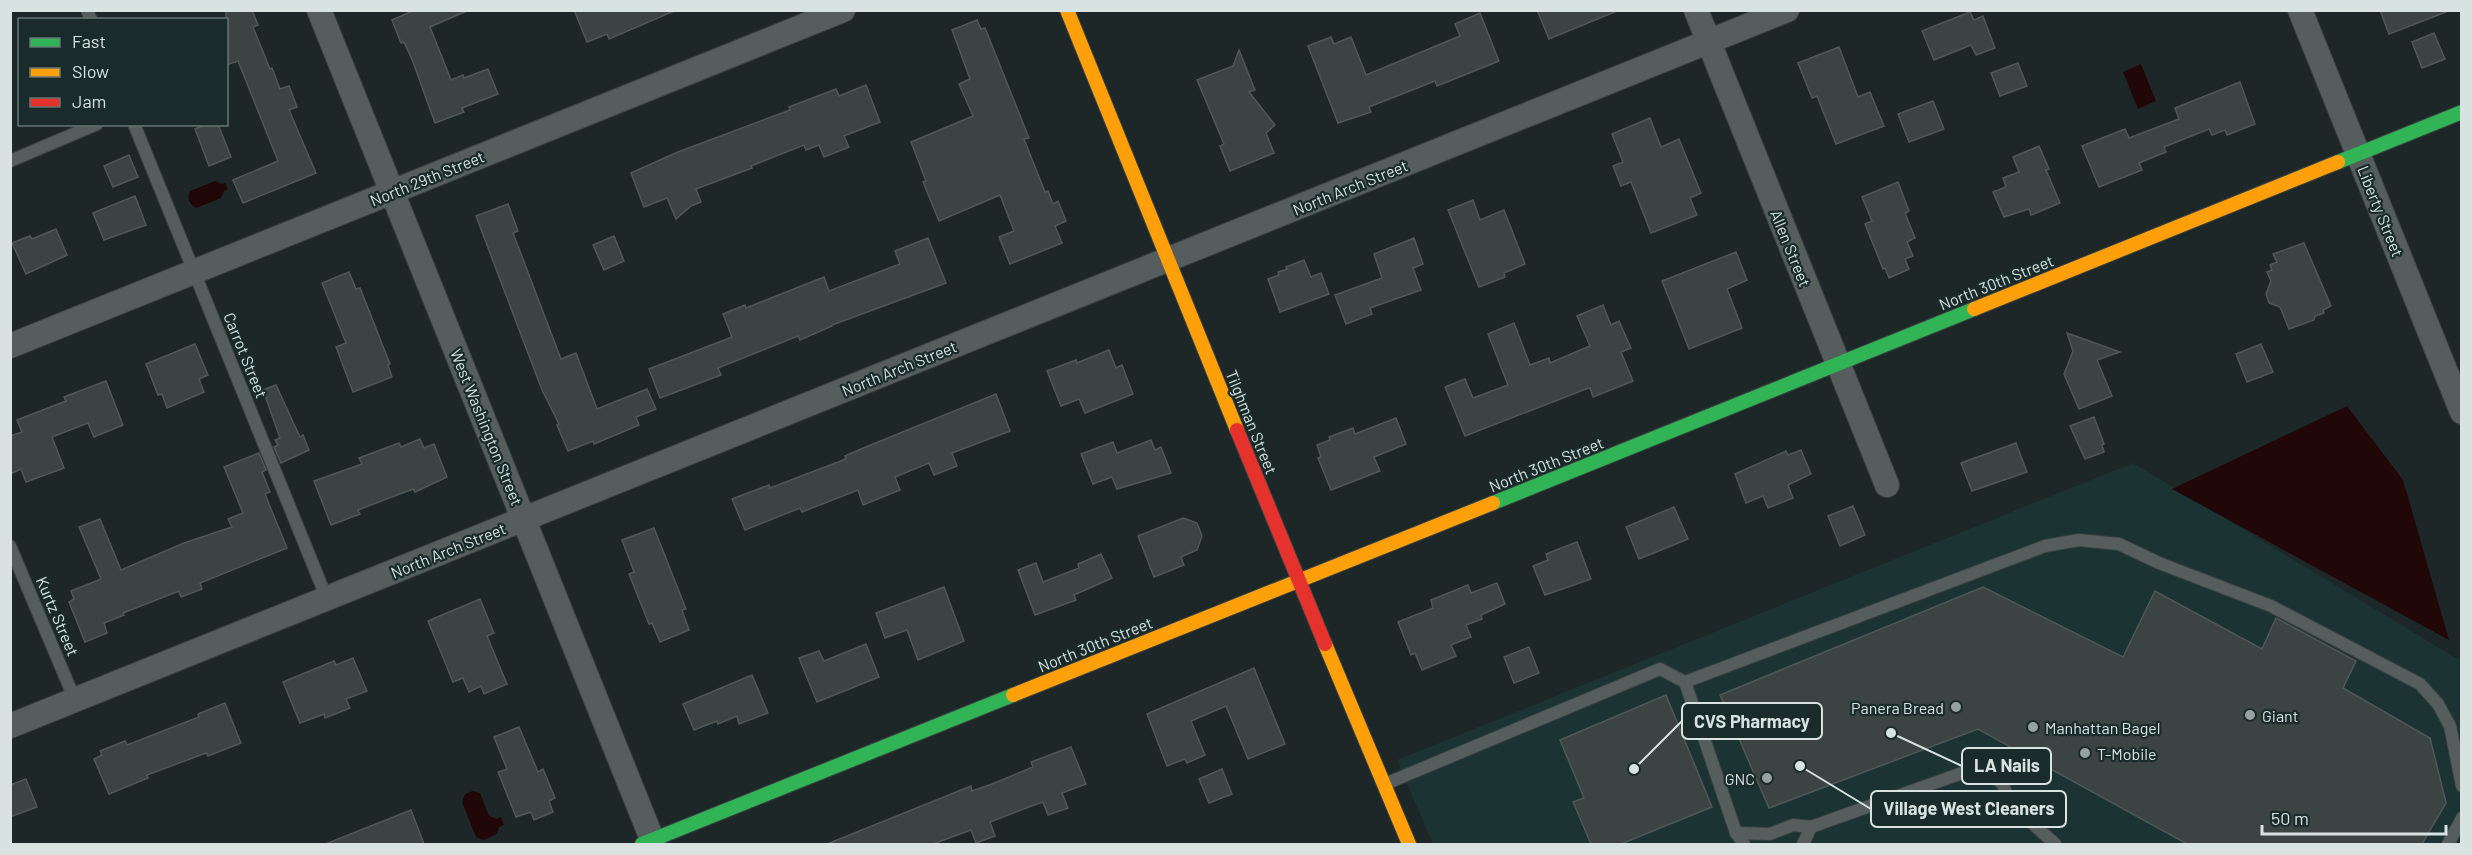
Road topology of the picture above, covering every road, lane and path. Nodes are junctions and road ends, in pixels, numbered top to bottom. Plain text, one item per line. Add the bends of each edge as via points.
1 (319, 10) edge
2 (1067, 10) edge
3 (1696, 10) edge
4 (1787, 10) edge
5 (2300, 10) edge
6 (839, 11) edge
7 (1709, 42) junction
8 (2462, 112) edge
9 (92, 126) edge
10 (135, 126) edge
11 (2358, 154) junction
12 (10, 161) edge
13 (392, 192) junction
14 (1168, 260) junction
15 (194, 272) junction
16 (10, 346) edge
17 (1838, 363) junction
18 (2462, 412) edge
19 (1887, 485) dead end
20 (524, 519) junction
21 (10, 546) edge
22 (1299, 582) junction
23 (327, 598) junction
24 (1685, 682) junction
25 (75, 700) junction
26 (10, 726) edge
27 (1384, 785) junction
28 (2462, 786) edge
29 (2462, 818) edge
30 (1811, 827) junction
31 (1736, 832) junction
32 (650, 843) edge
33 (1409, 844) edge
34 (1744, 844) edge
35 (1803, 844) edge
36 (2055, 844) edge
37 (2448, 844) edge

1 - 13 street, West Washington Street
2 - 14 street, Tilghman Street
3 - 7 street, Allen Street
4 - 7 street, North Arch Street
5 - 11 street, Liberty Street
6 - 13 street, North 29th Street
7 - 14 street, North Arch Street
7 - 17 street, Allen Street
8 - 11 street, North 30th Street
9 - 12 lane
10 - 15 lane, Carrot Street
11 - 17 street, North 30th Street
11 - 18 street, Liberty Street
13 - 15 street, North 29th Street
13 - 20 street, West Washington Street
14 - 20 street, North Arch Street
14 - 22 street, Tilghman Street
15 - 16 street, North 29th Street
15 - 23 lane, Carrot Street
17 - 19 street, Allen Street
17 - 22 street, North 30th Street
20 - 23 street, North Arch Street
20 - 32 street, West Washington Street
21 - 25 lane, Kurtz Street
22 - 27 street, Tilghman Street
22 - 32 street, North 30th Street
23 - 25 street, North Arch Street
24 - 27 lane via 1660,669
24 - 28 lane via 2045,546 2079,540 2119,544 2271,606 2420,684 2438,704 2450,726
24 - 31 lane
25 - 26 street, North Arch Street
27 - 33 street, Tilghman Street
29 - 37 lane
30 - 31 lane via 1793,825 1770,834
30 - 35 lane
30 - 36 lane via 1980,767 2002,783 2011,804
31 - 34 lane

